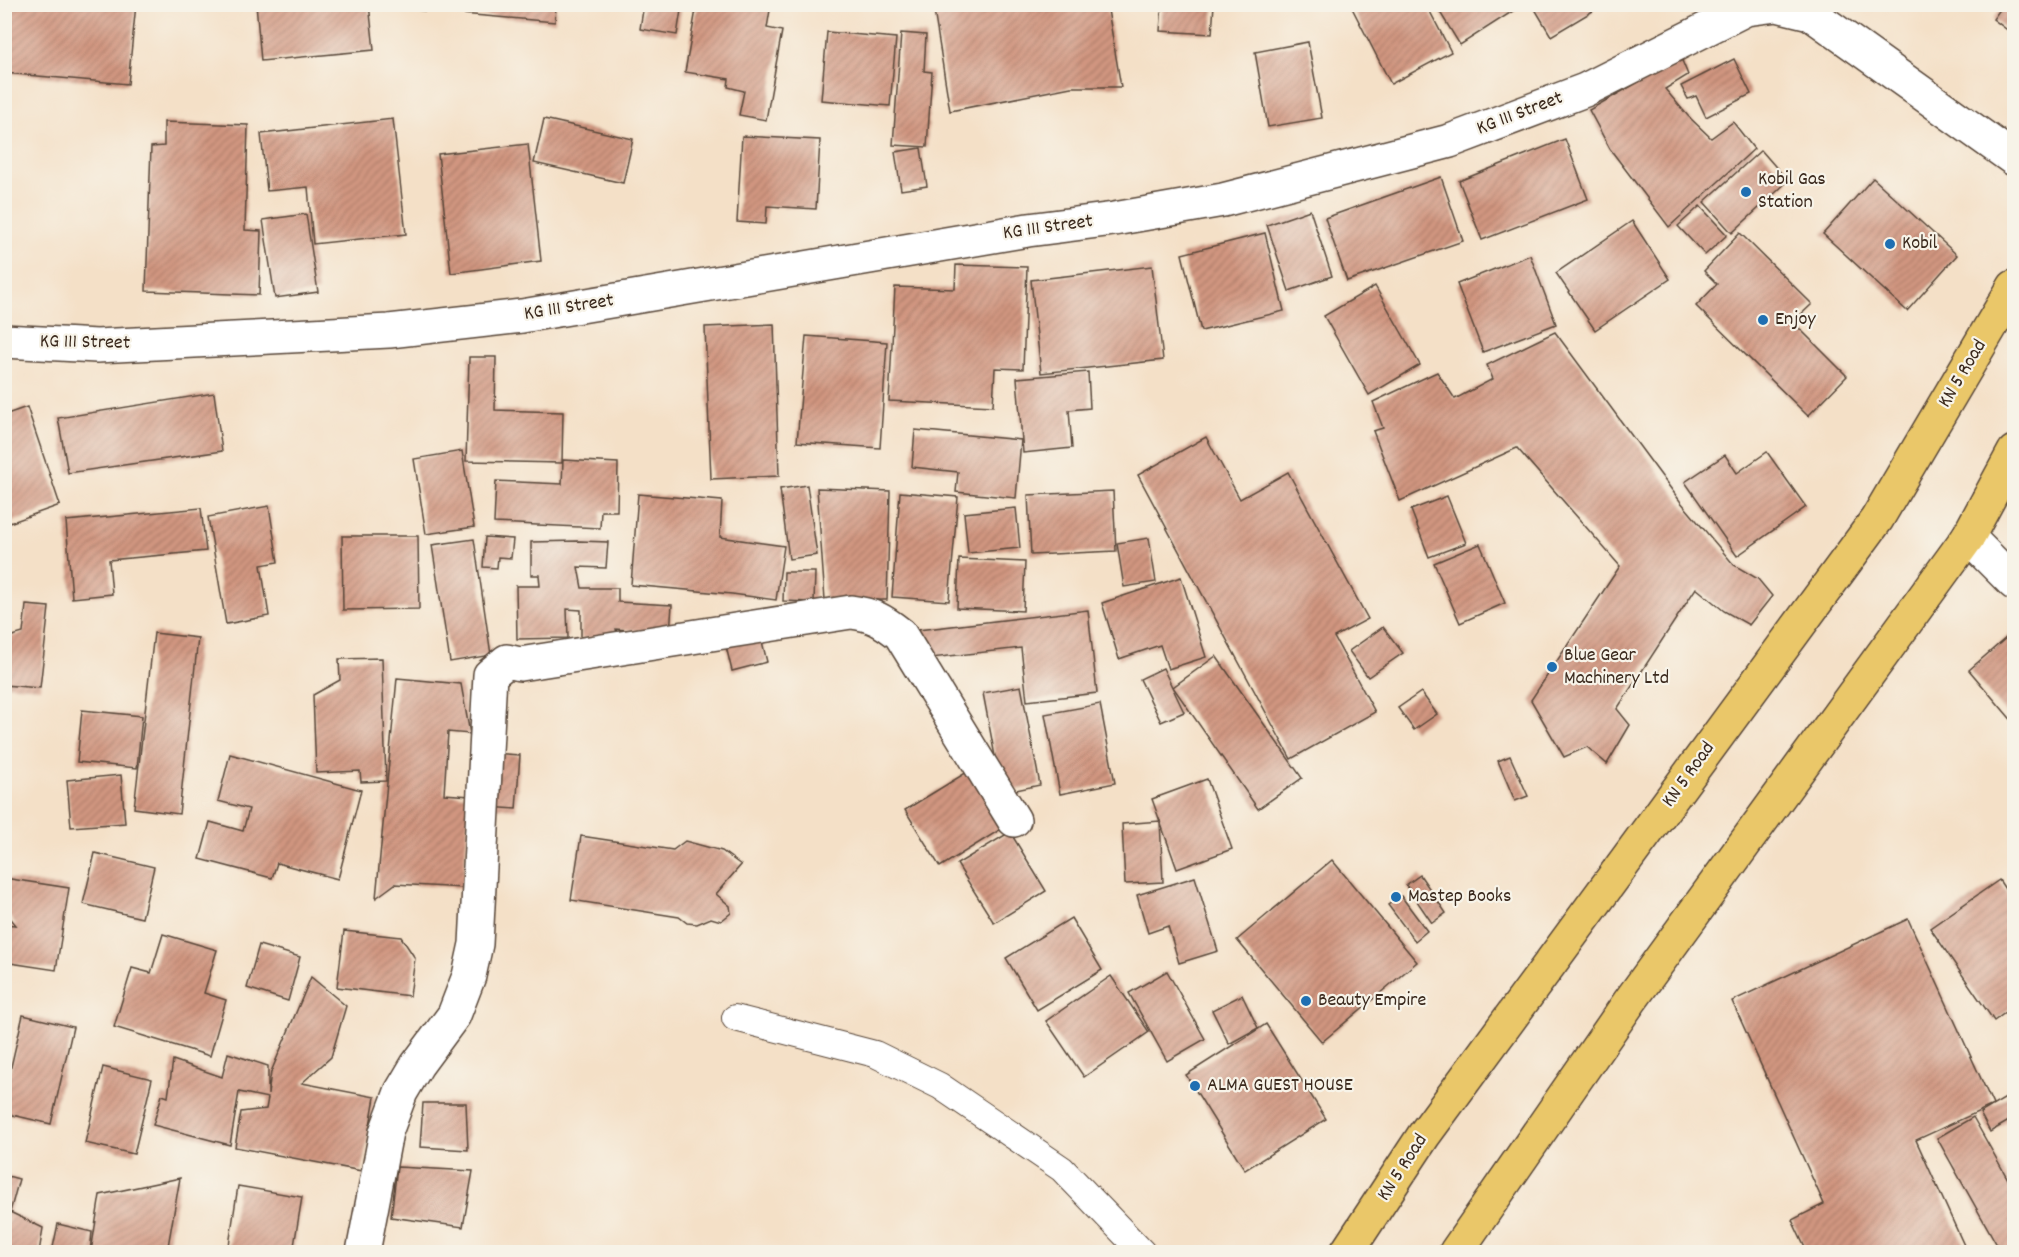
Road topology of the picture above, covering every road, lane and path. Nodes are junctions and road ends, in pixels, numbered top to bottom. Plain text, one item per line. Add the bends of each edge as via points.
1 (2014, 159) edge
2 (2014, 287) edge
3 (4, 341) edge
4 (2014, 452) edge
5 (1968, 537) junction
6 (2014, 583) edge
7 (1014, 820) dead end
8 (735, 1018) dead end
9 (363, 1252) edge
10 (1142, 1252) edge
11 (1347, 1252) edge
12 (1456, 1252) edge

1 - 3 street, KG 111 Street via 1810,13 1776,5 1746,9 1585,90 1449,141 1223,200 522,316 389,331 97,346
2 - 11 highway, KN 5 Road via 1877,519 1424,1135
4 - 5 highway
5 - 6 street
5 - 12 highway via 1629,1001
7 - 9 street via 900,634 870,614 851,612 520,664 507,662 497,667 490,675 476,944 469,976 454,1015 401,1092 386,1132
8 - 10 lane via 875,1054 940,1086 1062,1169

